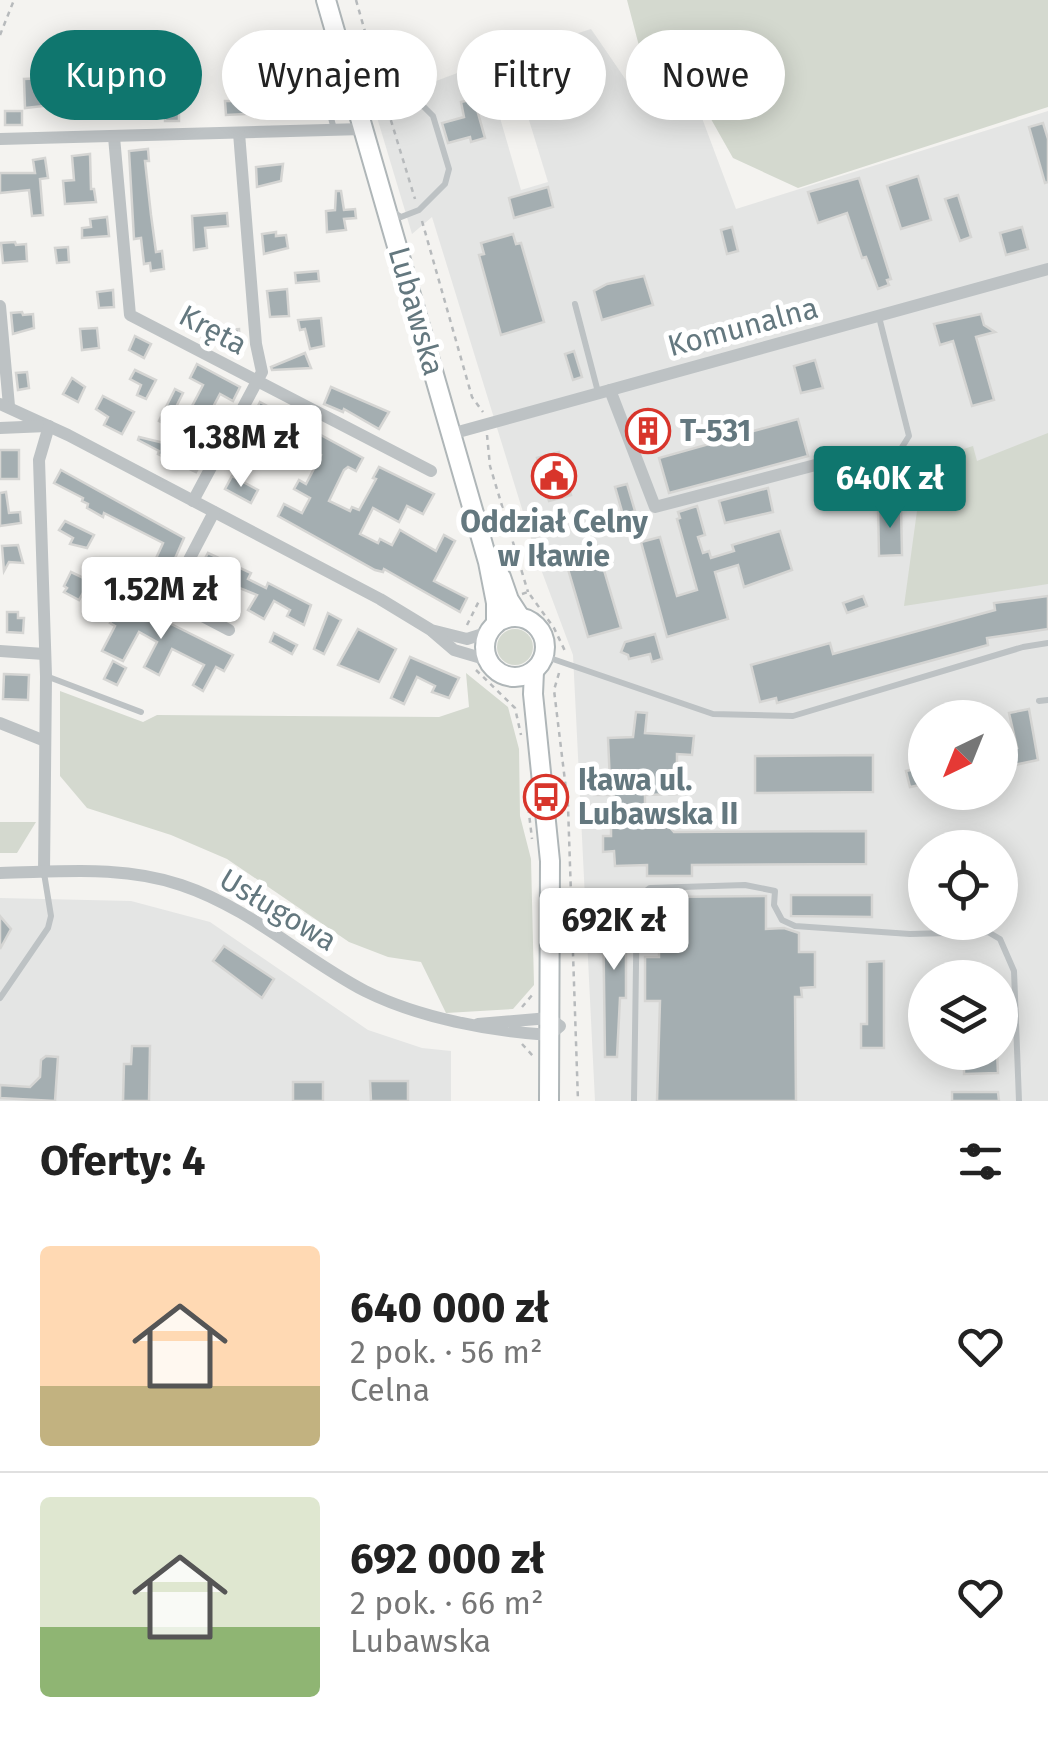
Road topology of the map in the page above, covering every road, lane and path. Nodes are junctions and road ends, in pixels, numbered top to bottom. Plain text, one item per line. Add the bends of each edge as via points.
1 (14, 0) edge
2 (326, 0) edge
3 (337, 0) edge
4 (356, 0) edge
5 (339, 30) edge
6 (347, 30) edge
7 (360, 30) edge
8 (0, 35) edge
9 (331, 120) edge
10 (370, 120) edge
11 (375, 120) edge
12 (433, 120) edge
13 (334, 130) junction
14 (239, 132) junction
15 (371, 134) junction
16 (114, 137) junction
17 (0, 139) edge
18 (402, 211) junction
19 (1048, 268) edge
20 (575, 304) dead end
21 (0, 306) edge
22 (878, 316) junction
23 (258, 382) junction
24 (604, 391) junction
25 (4, 405) edge
26 (485, 424) junction
27 (49, 426) junction
28 (0, 428) edge
29 (457, 432) junction
30 (846, 457) joint
31 (431, 471) dead end
32 (194, 501) junction
33 (214, 512) junction
34 (128, 577) dead end
35 (528, 592) junction
36 (169, 598) junction
37 (509, 600) junction
38 (520, 617) junction
39 (492, 628) junction
40 (230, 630) dead end
41 (431, 630) junction
42 (1048, 644) edge
43 (0, 651) edge
44 (44, 654) junction
45 (488, 660) junction
46 (547, 663) junction
47 (46, 676) junction
48 (507, 676) junction
49 (508, 700) dead end
50 (141, 712) dead end
51 (0, 723) edge
52 (45, 741) junction
53 (531, 744) junction
54 (527, 778) dead end
55 (533, 844) dead end
56 (0, 872) edge
57 (44, 872) junction
58 (539, 988) dead end
59 (0, 998) edge
60 (520, 1026) junction
61 (553, 1026) junction
62 (538, 1062) dead end
63 (549, 1101) edge
64 (560, 1101) edge
65 (578, 1101) edge
66 (634, 1101) edge
67 (1019, 1101) edge

1 - 8 path
2 - 5 main road, Lubawska
3 - 6 main road, Lubawska
4 - 7 path
9 - 13 lane
10 - 15 main road, Lubawska
11 - 18 path
12 - 18 lane via 449,169 445,184
13 - 14 street
13 - 15 street
14 - 16 street
14 - 23 street
15 - 18 main road, Lubawska
16 - 17 street
16 - 23 street, Kręta via 130,314
18 - 26 path
18 - 29 main road, Lubawska
19 - 22 street, Komunalna
20 - 24 lane
21 - 25 street
22 - 24 street, Komunalna
22 - 30 lane via 909,436 899,452
23 - 31 street, Kręta
23 - 32 street
24 - 26 street, Komunalna
24 - 30 street via 655,507
25 - 27 street
26 - 29 street, Komunalna
26 - 35 path via 487,455
27 - 28 street
27 - 32 street
27 - 44 street via 39,460
29 - 37 main road, Lubawska
29 - 39 main road, Lubawska via 496,603
32 - 33 street
33 - 36 street
33 - 41 street
34 - 36 street
35 - 37 path
35 - 46 path via 565,652
36 - 40 street
37 - 38 main road, Lubawska
38 - 39 main road
38 - 46 main road via 541,631
39 - 41 street via 467,639
39 - 45 main road
41 - 45 street via 454,650
42 - 46 lane via 794,716 713,714
43 - 44 street
44 - 47 street
45 - 48 main road
46 - 48 main road
46 - 53 main road via 533,694
46 - 65 path via 568,806
47 - 50 lane
47 - 52 street
48 - 53 main road via 522,697
49 - 53 path
51 - 52 street
52 - 57 street
53 - 61 main road via 549,845
54 - 55 path
56 - 57 street, Usługowa
57 - 59 lane via 48,928
57 - 60 street, Usługowa via 100,870 178,884 245,914 364,990 416,1012
58 - 60 path via 520,1009
60 - 61 street, Usługowa
60 - 62 path via 520,1042
61 - 63 main road
61 - 64 main road
66 - 67 lane via 636,898 650,888 745,886 775,891 774,906 795,926 988,932 1000,939 1014,972

